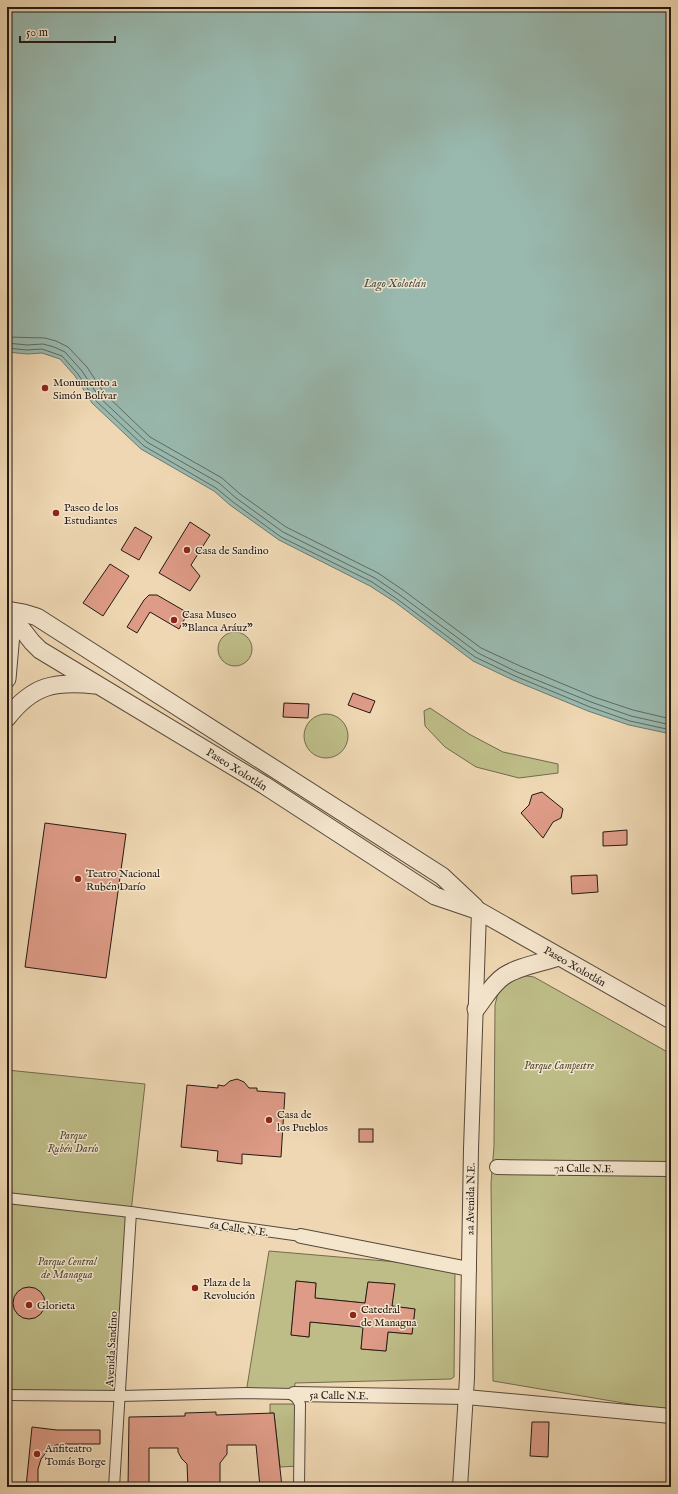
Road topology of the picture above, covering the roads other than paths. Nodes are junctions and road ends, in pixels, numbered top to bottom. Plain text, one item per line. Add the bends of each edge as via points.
1 (7, 610) edge
2 (7, 679) edge
3 (99, 686) junction
4 (7, 718) edge
5 (479, 911) junction
6 (559, 957) junction
7 (476, 1009) junction
8 (671, 1020) edge
9 (497, 1167) dead end
10 (671, 1169) edge
11 (7, 1198) edge
12 (131, 1212) junction
13 (301, 1236) joint
14 (469, 1269) junction
15 (294, 1394) junction
16 (7, 1395) edge
17 (120, 1396) junction
18 (466, 1397) junction
19 (671, 1416) edge
20 (114, 1487) edge
21 (299, 1487) edge
22 (460, 1487) edge

1 - 2 street via 12,622
1 - 3 street, Paseo Xolotlán via 40,650
1 - 5 street, Paseo Xolotlán via 37,617 442,876
3 - 4 street via 68,683 44,688 26,698
3 - 5 street, Paseo Xolotlán via 264,785 435,896
5 - 6 street, Paseo Xolotlán
5 - 7 street, 2a Avenida N.E.
6 - 7 street via 503,977
6 - 8 street, Paseo Xolotlán
7 - 14 street, 2a Avenida N.E.
9 - 10 street, 7a Calle N.E.
11 - 12 street, 6a Calle N.E.
12 - 13 street, 6a Calle N.E.
12 - 17 street, Avenida Sandino
13 - 14 street, 6a Calle N.E.
14 - 18 street, 2a Avenida N.E.
15 - 17 street, 5a Calle N.E.
15 - 18 street, 5a Calle N.E.
15 - 21 street via 300,1404
16 - 17 street, 5a Calle N.E.
17 - 20 street, Avenida Sandino
18 - 19 street, 5a Calle N.E.
18 - 22 street, 2a Avenida N.E.

